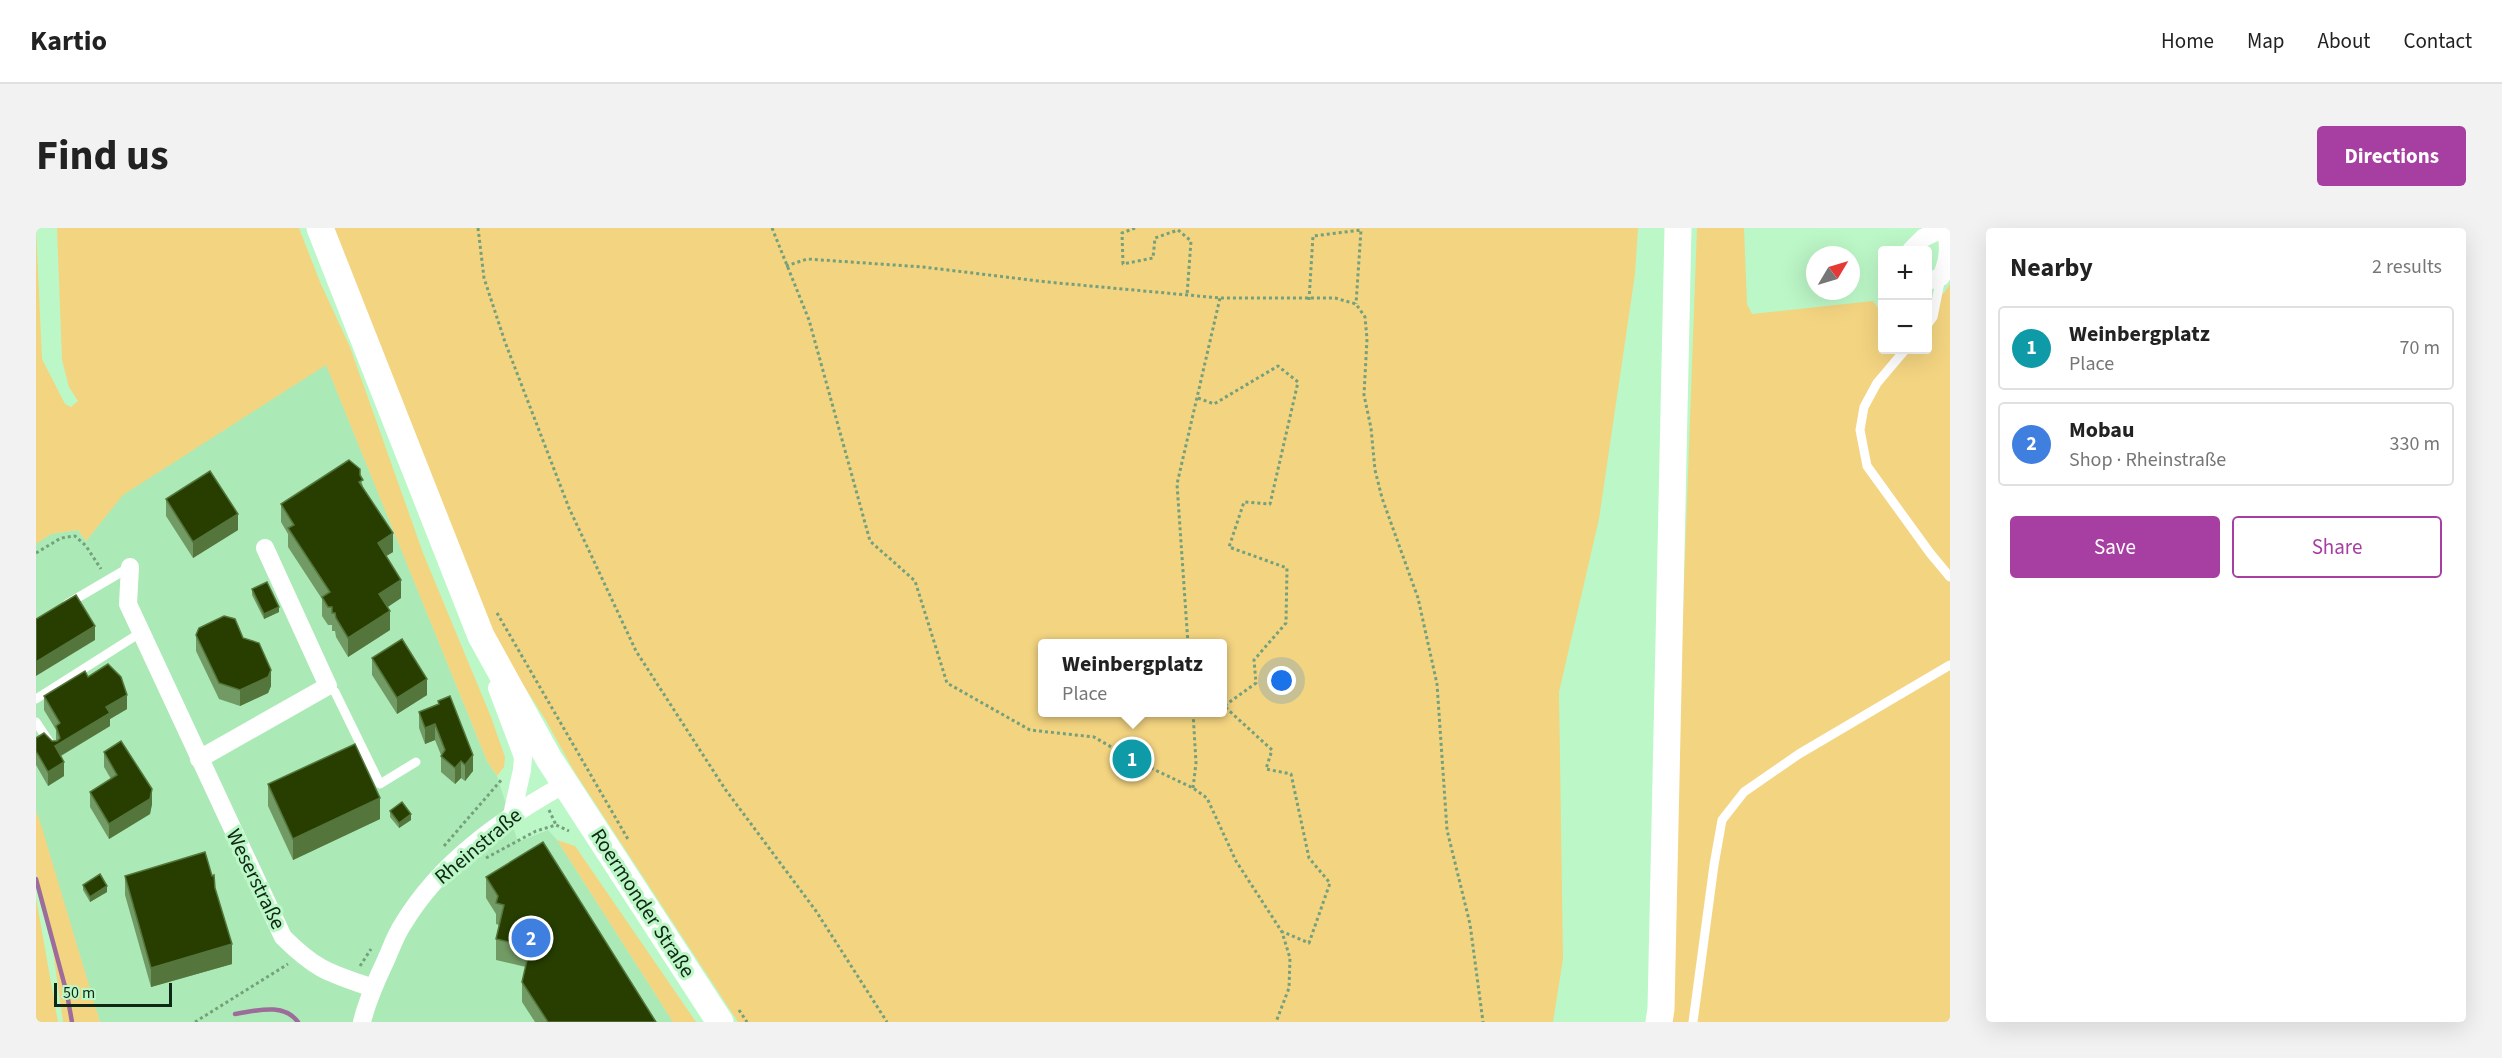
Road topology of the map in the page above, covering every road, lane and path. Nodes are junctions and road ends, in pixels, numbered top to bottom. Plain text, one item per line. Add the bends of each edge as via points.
1 (320, 228) edge
2 (478, 228) edge
3 (772, 228) edge
4 (1134, 228) edge
5 (1678, 228) edge
6 (1945, 228) edge
7 (1915, 246) edge
8 (786, 266) junction
9 (1934, 279) edge
10 (1187, 295) junction
11 (1220, 298) junction
12 (1309, 300) junction
13 (1356, 304) junction
14 (1932, 318) edge
15 (1902, 354) edge
16 (1198, 398) junction
17 (265, 548) dead end
18 (36, 553) edge
19 (130, 567) junction
20 (1950, 577) edge
21 (492, 603) dead end
22 (55, 610) edge
23 (140, 633) junction
24 (481, 636) junction
25 (1188, 639) edge
26 (1950, 665) edge
27 (328, 686) junction
28 (36, 699) edge
29 (1227, 704) edge
30 (1227, 709) edge
31 (1193, 717) edge
32 (36, 723) edge
33 (54, 749) edge
34 (200, 759) junction
35 (416, 762) dead end
36 (565, 784) junction
37 (1193, 788) junction
38 (512, 815) junction
39 (556, 825) dead end
40 (630, 842) dead end
41 (482, 861) dead end
42 (1282, 932) junction
43 (299, 952) junction
44 (373, 988) junction
45 (729, 1015) edge
46 (195, 1022) edge
47 (362, 1022) edge
48 (747, 1022) edge
49 (887, 1022) edge
50 (1276, 1022) edge
51 (1483, 1022) edge
52 (1659, 1022) edge
53 (1693, 1022) edge

1 - 24 main road, Roermonder Straße
2 - 49 path via 484,278 504,342 569,508 636,651 725,789 816,911
3 - 8 path
4 - 10 path via 1122,233 1123,264 1153,258 1155,238 1178,230 1191,241
5 - 52 main road
6 - 7 street
6 - 9 street via 1949,252
8 - 10 path via 807,259 923,267
8 - 37 path via 809,320 870,541 915,581 947,683 1030,730 1094,737
9 - 14 lane
10 - 11 path
11 - 12 path
11 - 16 path
12 - 13 path via 1335,298
12 - 13 path via 1312,236 1360,230
13 - 51 path via 1365,317 1364,395 1375,470 1418,598 1437,684 1447,830 1470,924
15 - 20 lane via 1877,383 1864,407 1860,430 1867,466
16 - 25 path via 1178,484
16 - 29 path via 1214,404 1278,366 1298,382 1270,504 1244,502 1229,547 1287,568 1286,623 1254,660 1256,683
17 - 27 street
18 - 19 path via 61,538 75,537 101,569
19 - 22 lane
19 - 23 street, Weserstraße via 128,604
21 - 40 path
23 - 28 lane
23 - 34 street, Weserstraße
24 - 36 main road, Roermonder Straße
24 - 38 street via 482,650 523,757
26 - 53 lane via 1790,760 1744,792 1722,820
27 - 34 street
27 - 35 lane via 335,692 380,784
30 - 42 path via 1272,750 1266,769 1291,774 1309,858 1330,883 1309,943
31 - 37 path
32 - 33 lane
34 - 43 street, Weserstraße via 272,917 283,937
36 - 38 street, Rheinstraße
36 - 45 main road, Roermonder Straße
37 - 42 path via 1208,798 1236,861
38 - 44 street, Rheinstraße via 452,863 425,892 402,925
39 - 41 path via 536,831
42 - 50 path via 1290,958 1289,988
43 - 44 street, Weserstraße via 320,969
43 - 46 path via 288,964
44 - 47 street, Rheinstraße
45 - 48 path

